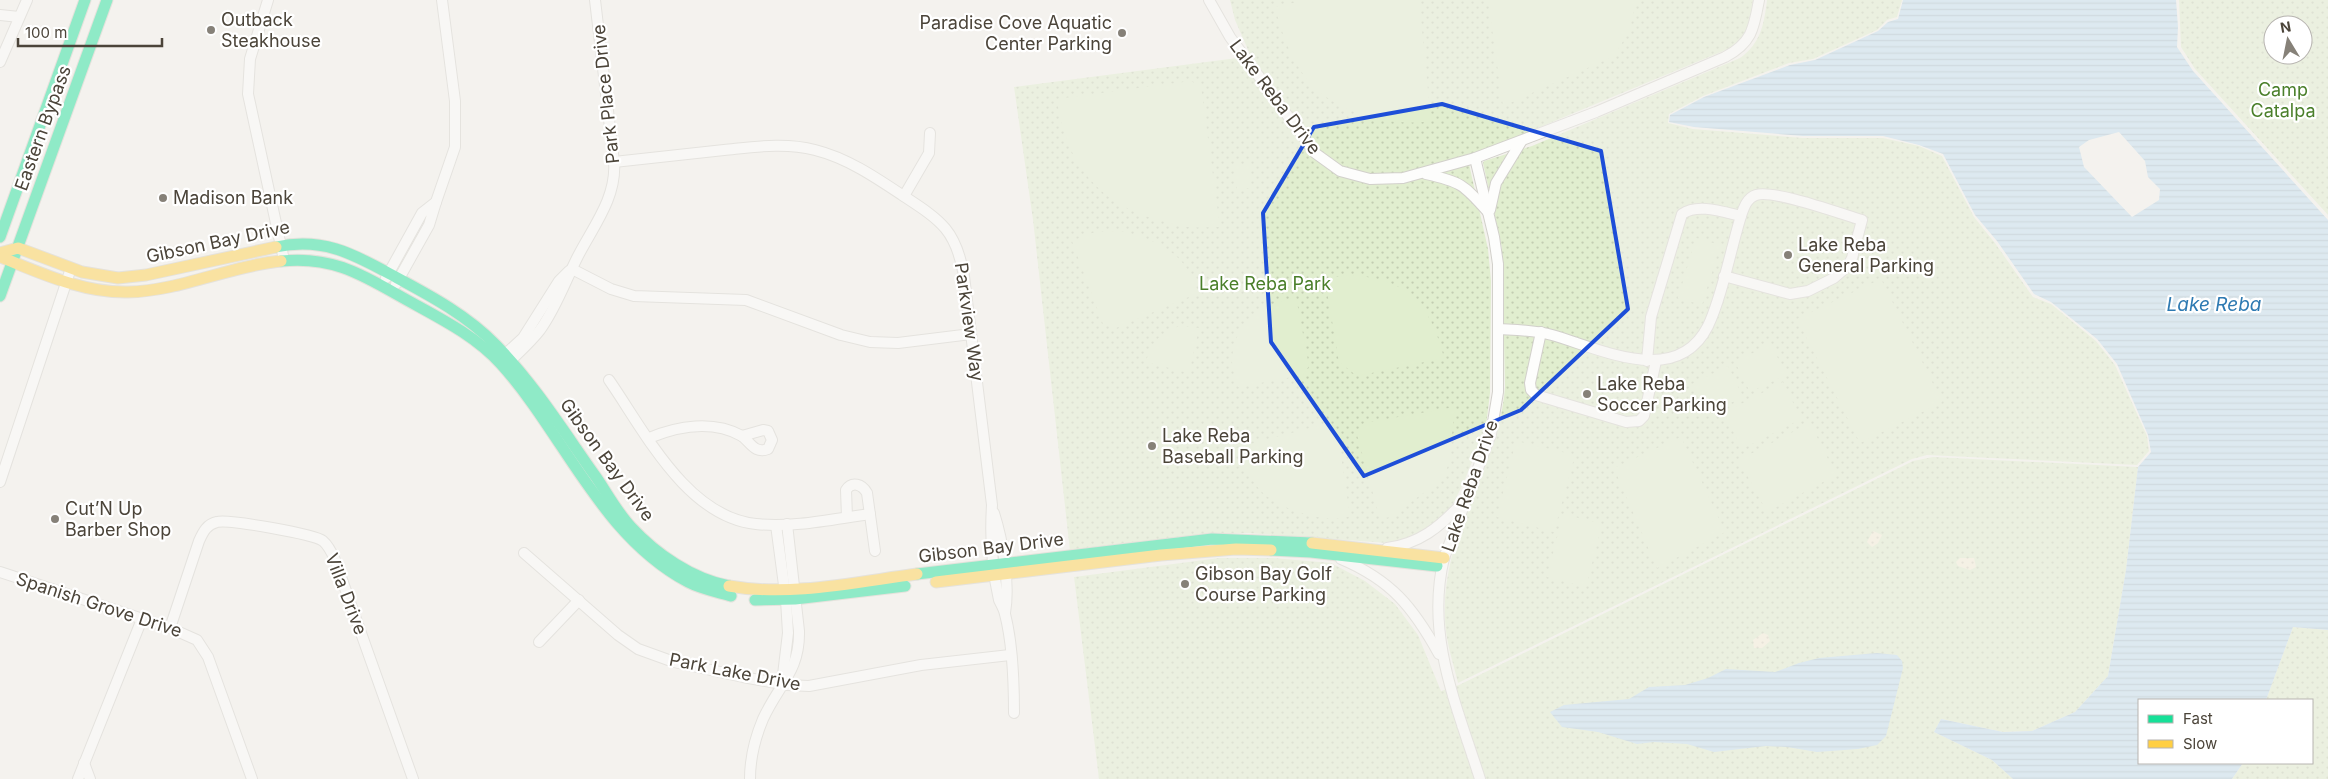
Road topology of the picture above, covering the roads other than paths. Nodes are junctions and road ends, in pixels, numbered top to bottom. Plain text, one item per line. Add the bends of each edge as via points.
1 (27, 0) edge
2 (86, 0) edge
3 (107, 0) edge
4 (268, 0) edge
5 (442, 0) edge
6 (595, 0) edge
7 (1209, 0) edge
8 (1759, 0) edge
9 (0, 15) edge
10 (19, 17) junction
11 (0, 62) edge
12 (930, 133) dead end
13 (1521, 142) junction
14 (1475, 158) junction
15 (614, 162) junction
16 (1423, 173) junction
17 (904, 196) junction
18 (436, 202) junction
19 (1489, 213) junction
20 (1740, 216) junction
21 (0, 237) edge
22 (281, 245) junction
23 (18, 248) junction
24 (0, 253) edge
25 (0, 257) edge
26 (284, 260) junction
27 (12, 262) junction
28 (71, 268) junction
29 (572, 269) junction
30 (389, 272) junction
31 (1724, 276) junction
32 (400, 278) junction
33 (66, 282) junction
34 (382, 285) junction
35 (392, 291) junction
36 (0, 296) edge
37 (1499, 329) junction
38 (1541, 332) junction
39 (971, 334) junction
40 (505, 360) junction
41 (1652, 361) junction
42 (609, 380) dead end
43 (742, 436) dead end
44 (649, 438) junction
45 (0, 482) edge
46 (1466, 498) junction
47 (870, 514) junction
48 (847, 517) junction
49 (787, 524) junction
50 (776, 525) junction
51 (1236, 544) junction
52 (1378, 550) junction
53 (875, 551) dead end
54 (524, 553) dead end
55 (1331, 554) junction
56 (1443, 563) junction
57 (1000, 570) junction
58 (0, 572) edge
59 (790, 595) junction
60 (579, 600) junction
61 (142, 619) junction
62 (170, 628) junction
63 (539, 642) dead end
64 (1010, 655) junction
65 (1444, 663) junction
66 (782, 684) junction
67 (1014, 713) dead end
68 (84, 763) junction
69 (78, 779) edge
70 (90, 779) edge
71 (252, 779) edge
72 (413, 779) edge
73 (750, 779) edge
74 (1480, 779) edge

1 - 10 street
2 - 21 street, Eastern Bypass
3 - 23 street, Eastern Bypass
4 - 22 street via 250,59 248,94
5 - 18 street via 455,100 456,134 452,159
6 - 15 street, Park Place Drive
7 - 16 street, Lake Reba Drive via 1230,37 1279,107 1322,160 1340,171 1370,179
8 - 13 street, Lake Reba Drive via 1750,37 1734,53
9 - 10 street
10 - 11 street
12 - 17 street via 929,152
13 - 14 street, Lake Reba Drive
13 - 19 street via 1496,183
14 - 16 street, Lake Reba Drive
14 - 19 street, Lake Reba Drive
15 - 17 street, Parkview Way via 759,147 802,147 853,165
15 - 29 street, Park Place Drive via 610,196
16 - 19 street via 1454,181 1469,190
17 - 39 street, Parkview Way via 944,225 957,247
18 - 30 street via 422,213
18 - 32 street via 429,225
19 - 37 street, Lake Reba Drive via 1498,264
20 - 31 street
20 - 31 street via 1749,199 1772,194 1862,220 1848,266 1834,278 1808,291 1790,294
20 - 41 street via 1696,209 1682,214 1651,317
22 - 26 street
22 - 28 street, Gibson Bay Drive via 132,277 105,277
22 - 30 street, Gibson Bay Drive via 309,243 339,248
23 - 24 street
23 - 27 street, Eastern Bypass
23 - 28 street, Gibson Bay Drive
25 - 27 street, Gibson Bay Drive
26 - 33 street, Gibson Bay Drive via 131,292 100,291
26 - 34 street, Gibson Bay Drive via 304,258 332,262
27 - 33 street, Gibson Bay Drive
27 - 36 street, Eastern Bypass
28 - 33 street
29 - 39 street via 611,289 634,296 746,300 841,335 870,342 898,344
29 - 40 street, Park Place Drive via 540,330
30 - 32 street, Gibson Bay Drive
30 - 34 street
31 - 41 street via 1712,317 1702,336 1680,354
32 - 35 street
32 - 40 street, Gibson Bay Drive via 460,314
33 - 45 street
34 - 35 street, Gibson Bay Drive
35 - 40 street, Gibson Bay Drive via 463,331
37 - 38 street
37 - 46 street, Lake Reba Drive via 1495,419
38 - 41 street via 1627,358
38 - 41 street via 1531,390 1536,395 1626,422 1639,421 1644,416
39 - 57 street, Parkview Way via 992,504 1000,534
40 - 59 street, Gibson Bay Drive via 614,521 650,559 678,578 708,591 740,598
42 - 44 street
43 - 44 street via 702,426
44 - 50 street via 681,482 711,509 745,523
46 - 52 street via 1429,533 1408,544
46 - 56 street, Lake Reba Drive
47 - 48 street
47 - 48 street via 864,488 852,484 845,495
47 - 53 street
48 - 49 street
49 - 50 street
49 - 59 street
50 - 59 street
51 - 52 street, Gibson Bay Drive via 1298,541
51 - 55 street, Gibson Bay Drive
51 - 57 street, Gibson Bay Drive
52 - 56 street, Gibson Bay Drive
54 - 60 street, Park Lake Drive
55 - 56 street, Gibson Bay Drive
55 - 65 street via 1367,571 1398,594 1424,627
56 - 65 street, Lake Reba Drive via 1437,608
57 - 59 street, Gibson Bay Drive
57 - 64 street, Parkview Way via 1000,601 1005,613
58 - 61 street, Spanish Grove Drive
59 - 66 street
60 - 63 street
60 - 66 street, Park Lake Drive via 618,636 650,655
61 - 62 street, Spanish Grove Drive
61 - 68 street
62 - 71 street, Spanish Grove Drive via 188,634 203,647
62 - 72 street, Villa Drive via 199,540 212,524 221,521 236,523 308,535 323,541 335,560
64 - 66 street, Park Lake Drive via 921,665 819,685
64 - 67 street, Parkview Way
65 - 74 street, Lake Reba Drive
66 - 73 street via 755,740
68 - 69 street
68 - 70 street

